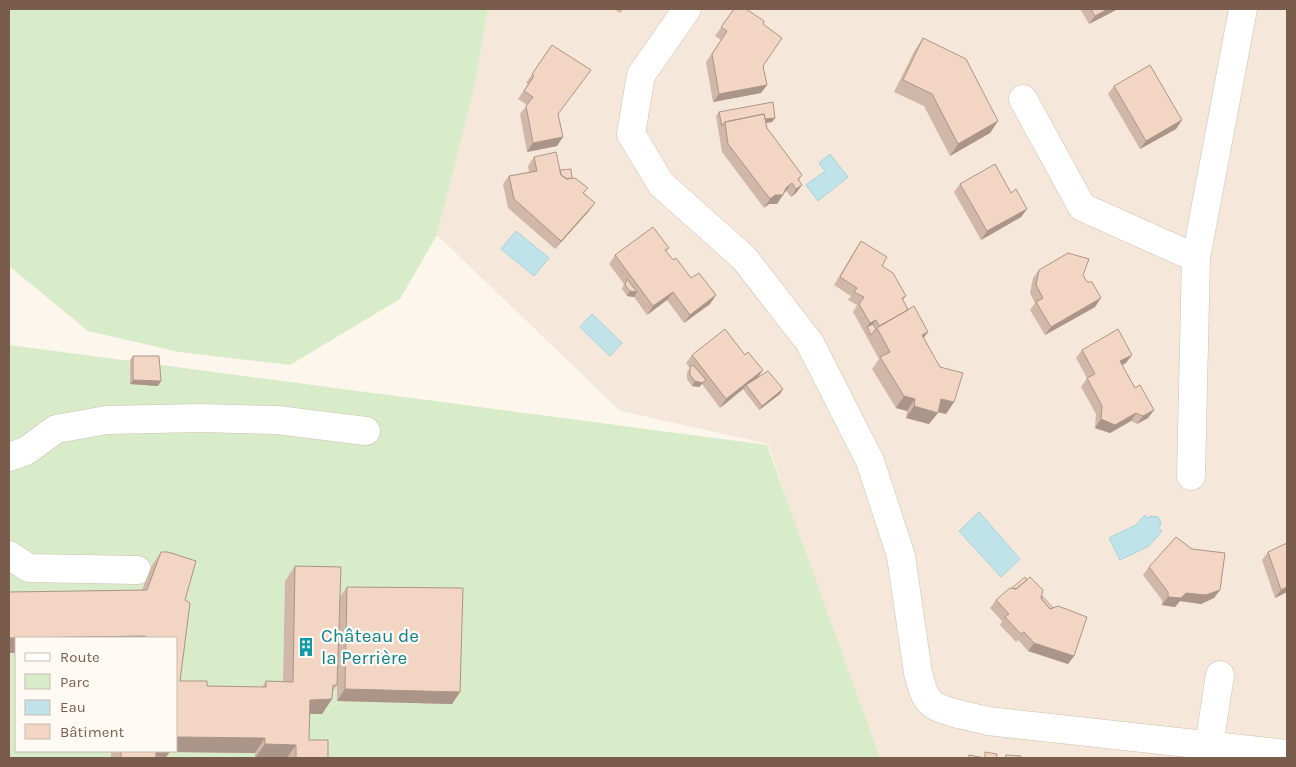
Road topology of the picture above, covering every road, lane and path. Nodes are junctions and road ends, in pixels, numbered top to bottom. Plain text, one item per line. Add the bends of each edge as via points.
1 (687, 9) edge
2 (1243, 9) edge
3 (1023, 99) dead end
4 (1196, 258) junction
5 (366, 431) dead end
6 (9, 457) edge
7 (1191, 476) dead end
8 (9, 555) edge
9 (137, 570) dead end
10 (1220, 675) dead end
11 (1209, 745) junction
12 (1287, 754) edge

1 - 11 street via 641,74 631,134 661,184 744,258 810,343 870,461 901,556 918,673 923,691 931,703 988,721
2 - 4 street
3 - 4 street via 1082,207
4 - 7 street
5 - 6 street via 277,420 106,420 56,429 26,451
8 - 9 street via 29,568
10 - 11 street
11 - 12 street

